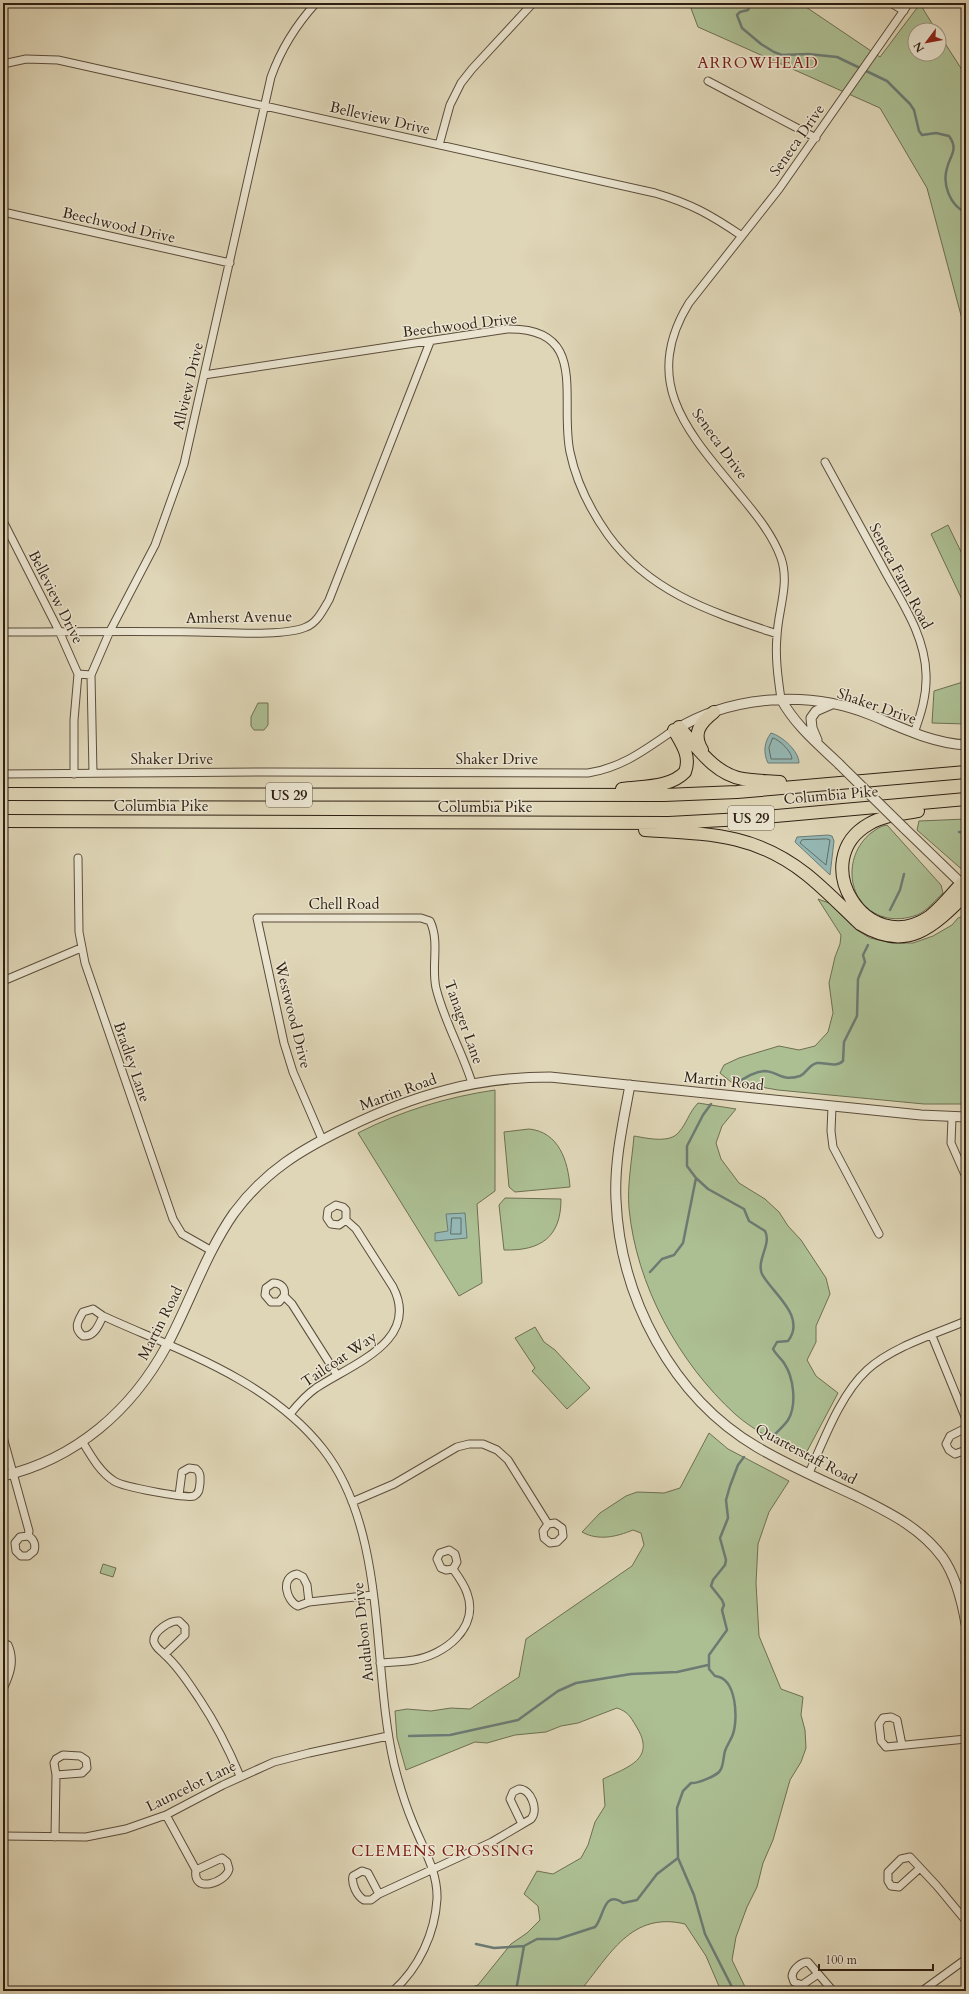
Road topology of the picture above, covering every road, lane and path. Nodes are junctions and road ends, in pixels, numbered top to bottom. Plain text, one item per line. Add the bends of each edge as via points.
1 (316, 3) edge
2 (533, 3) edge
3 (891, 3) edge
4 (909, 3) edge
5 (904, 11) junction
6 (3, 64) edge
7 (708, 81) dead end
8 (264, 106) junction
9 (816, 138) junction
10 (439, 145) junction
11 (3, 212) edge
12 (742, 236) junction
13 (230, 263) junction
14 (430, 342) junction
15 (204, 375) junction
16 (825, 462) dead end
17 (3, 521) edge
18 (59, 631) junction
19 (110, 631) junction
20 (3, 632) edge
21 (777, 634) junction
22 (78, 674) junction
23 (91, 675) junction
24 (781, 699) junction
25 (833, 704) junction
26 (714, 712) junction
27 (676, 729) junction
28 (914, 733) junction
29 (966, 745) edge
30 (821, 746) junction
31 (706, 758) junction
32 (966, 772) edge
33 (93, 773) junction
34 (3, 774) edge
35 (74, 774) junction
36 (816, 785) junction
37 (3, 794) edge
38 (574, 796) junction
39 (966, 800) edge
40 (3, 821) edge
41 (534, 823) junction
42 (78, 858) dead end
43 (964, 889) edge
44 (257, 918) joint
45 (430, 922) joint
46 (81, 948) junction
47 (3, 982) edge
48 (472, 1083) junction
49 (630, 1085) junction
50 (832, 1106) junction
51 (952, 1118) junction
52 (966, 1118) edge
53 (322, 1139) junction
54 (966, 1177) edge
55 (346, 1220) dead end
56 (879, 1234) dead end
57 (212, 1251) junction
58 (284, 1296) dead end
59 (103, 1316) dead end
60 (966, 1321) edge
61 (932, 1336) junction
62 (167, 1345) junction
63 (337, 1375) junction
64 (290, 1414) junction
65 (966, 1419) edge
66 (966, 1428) edge
67 (3, 1437) edge
68 (82, 1441) junction
69 (966, 1450) edge
70 (809, 1473) junction
71 (14, 1474) junction
72 (3, 1476) edge
73 (179, 1495) dead end
74 (352, 1502) junction
75 (548, 1524) dead end
76 (28, 1536) dead end
77 (453, 1569) dead end
78 (962, 1587) edge
79 (372, 1595) junction
80 (309, 1602) dead end
81 (966, 1624) edge
82 (6, 1644) edge
83 (165, 1654) junction
84 (380, 1663) junction
85 (4, 1689) edge
86 (388, 1736) junction
87 (966, 1739) edge
88 (902, 1744) junction
89 (56, 1775) junction
90 (240, 1776) junction
91 (166, 1815) junction
92 (522, 1824) junction
93 (3, 1836) edge
94 (55, 1837) junction
95 (920, 1868) junction
96 (432, 1869) junction
97 (196, 1870) junction
98 (379, 1894) dead end
99 (966, 1921) edge
100 (966, 1959) edge
101 (818, 1974) dead end
102 (393, 1991) edge
103 (833, 1991) edge
104 (922, 1991) edge

1 - 8 street, Allview Drive via 280,54
2 - 10 street via 461,83 450,105
3 - 5 street
4 - 5 street, Seneca Drive
5 - 9 street, Seneca Drive
6 - 8 street, Belleview Drive via 26,59 58,60
7 - 9 street
8 - 10 street, Belleview Drive
8 - 13 street, Allview Drive
9 - 12 street, Seneca Drive
10 - 12 street, Belleview Drive via 673,198 707,212
11 - 13 street, Beechwood Drive
12 - 21 street, Seneca Drive via 689,303 680,319 670,348 668,366 679,411 692,434 759,518 782,560 784,579
13 - 15 street, Allview Drive
14 - 15 street, Beechwood Drive
14 - 19 street, Amherst Avenue via 329,600 311,624 301,629 280,632
14 - 21 street, Beechwood Drive via 516,329 540,333 553,342 565,363 566,426 572,461 589,503 608,535 647,576 678,597 719,615
15 - 19 street, Allview Drive via 184,464 165,519 155,545
16 - 28 street, Seneca Farm Road via 922,644 926,688
17 - 18 street, Belleview Drive
18 - 19 street, Amherst Avenue
18 - 20 street, Amherst Avenue
18 - 22 street, Belleview Drive
19 - 23 street, Allview Drive
21 - 24 street, Seneca Drive via 776,658
22 - 23 street
22 - 35 street via 74,720
23 - 33 street, Allview Drive
24 - 25 street, Shaker Drive
24 - 26 street, Shaker Drive via 741,704
24 - 30 street, Seneca Drive via 788,712
25 - 28 street, Shaker Drive via 872,715
25 - 30 street via 816,711 811,718 812,728
26 - 27 street, Shaker Drive
26 - 31 highway via 700,725 698,731 698,744
27 - 31 highway
27 - 33 street, Shaker Drive via 623,763 610,769 588,773
27 - 38 highway via 686,750 687,759 685,772 680,777 666,783
28 - 29 street, Shaker Drive
30 - 43 street, Seneca Drive, bridge
31 - 36 highway via 726,773 742,779
32 - 36 highway, Columbia Pike / US 29
33 - 35 street, Shaker Drive
34 - 35 street, Shaker Drive
36 - 38 highway, Columbia Pike / US 29 via 664,795
37 - 38 highway, Columbia Pike / US 29
39 - 41 highway, Columbia Pike / US 29 via 742,819
39 - 43 highway via 882,817 868,824 846,848 843,868 848,894 858,910 874,921 891,926 915,924 929,917
40 - 41 highway, Columbia Pike / US 29
41 - 43 highway via 715,834 751,842 778,855 807,874 860,924 888,935 918,933 935,924
42 - 46 street, Bradley Lane
44 - 45 street, Chell Road via 421,918
44 - 53 street, Westwood Drive via 284,1043 293,1072
45 - 48 street, Tanager Lane via 434,930 436,987
46 - 47 street
46 - 57 street, Bradley Lane via 173,1219 182,1234
48 - 49 street, Martin Road via 550,1077
48 - 53 street, Martin Road via 399,1104
49 - 50 street, Martin Road
49 - 70 street, Quarterstaff Road via 618,1155 617,1224 623,1256 644,1318 678,1374 714,1414 756,1446
50 - 51 street, Martin Road
50 - 56 street via 833,1147
51 - 52 street, Martin Road
51 - 54 street via 951,1143
53 - 57 street, Martin Road via 287,1159 257,1186 234,1214
55 - 63 street, Tailcoat Way via 356,1230 393,1287 400,1312 398,1326 386,1344
57 - 62 street, Martin Road
58 - 63 street via 292,1304
59 - 62 street, Audubon Drive
60 - 61 street
61 - 65 street
61 - 70 street via 880,1360 859,1379 840,1407
62 - 64 street, Audubon Drive via 243,1381
62 - 68 street, Martin Road via 127,1403
63 - 64 street, Tailcoat Way via 308,1395
64 - 74 street, Audubon Drive via 324,1450
66 - 69 street via 950,1436 946,1444 955,1454
67 - 71 street
68 - 71 street, Martin Road via 46,1462
68 - 73 street via 100,1469 115,1482 144,1491
70 - 78 street, Quarterstaff Road via 900,1518 921,1534 943,1558
71 - 72 street, Martin Road
71 - 76 street via 28,1525
74 - 75 street via 394,1484 456,1447 483,1444 497,1450 508,1460
74 - 79 street, Audubon Drive via 368,1555
77 - 84 street via 465,1588 469,1601 468,1619 459,1636 431,1656
78 - 81 street, Quarterstaff Road
79 - 80 street
79 - 84 street, Audubon Drive
82 - 85 street via 11,1652 12,1664
83 - 83 street via 155,1644 155,1634 172,1622 180,1621 185,1627 185,1635
83 - 90 street via 201,1701
84 - 86 street, Audubon Drive
86 - 90 street, Launcelot Lane via 290,1757
86 - 96 street, Audubon Drive via 405,1800
87 - 88 street
88 - 88 street via 890,1748 884,1745 880,1737 879,1724 883,1718 891,1717 897,1720
89 - 89 street via 54,1763 59,1757 80,1756 86,1760 87,1768 82,1773
89 - 94 street
90 - 91 street, Launcelot Lane
91 - 94 street, Launcelot Lane via 108,1833
91 - 97 street
92 - 92 street via 534,1815 535,1807 528,1793 519,1789 513,1792 510,1799
92 - 96 street via 492,1842
93 - 94 street, Launcelot Lane
95 - 95 street via 910,1857 904,1857 888,1872 888,1882 899,1887
95 - 99 street
96 - 98 street
96 - 102 street, Audubon Drive via 436,1899 430,1935 414,1966
97 - 97 street via 198,1881 206,1885 224,1877 229,1868 222,1858
100 - 104 street
101 - 103 street

